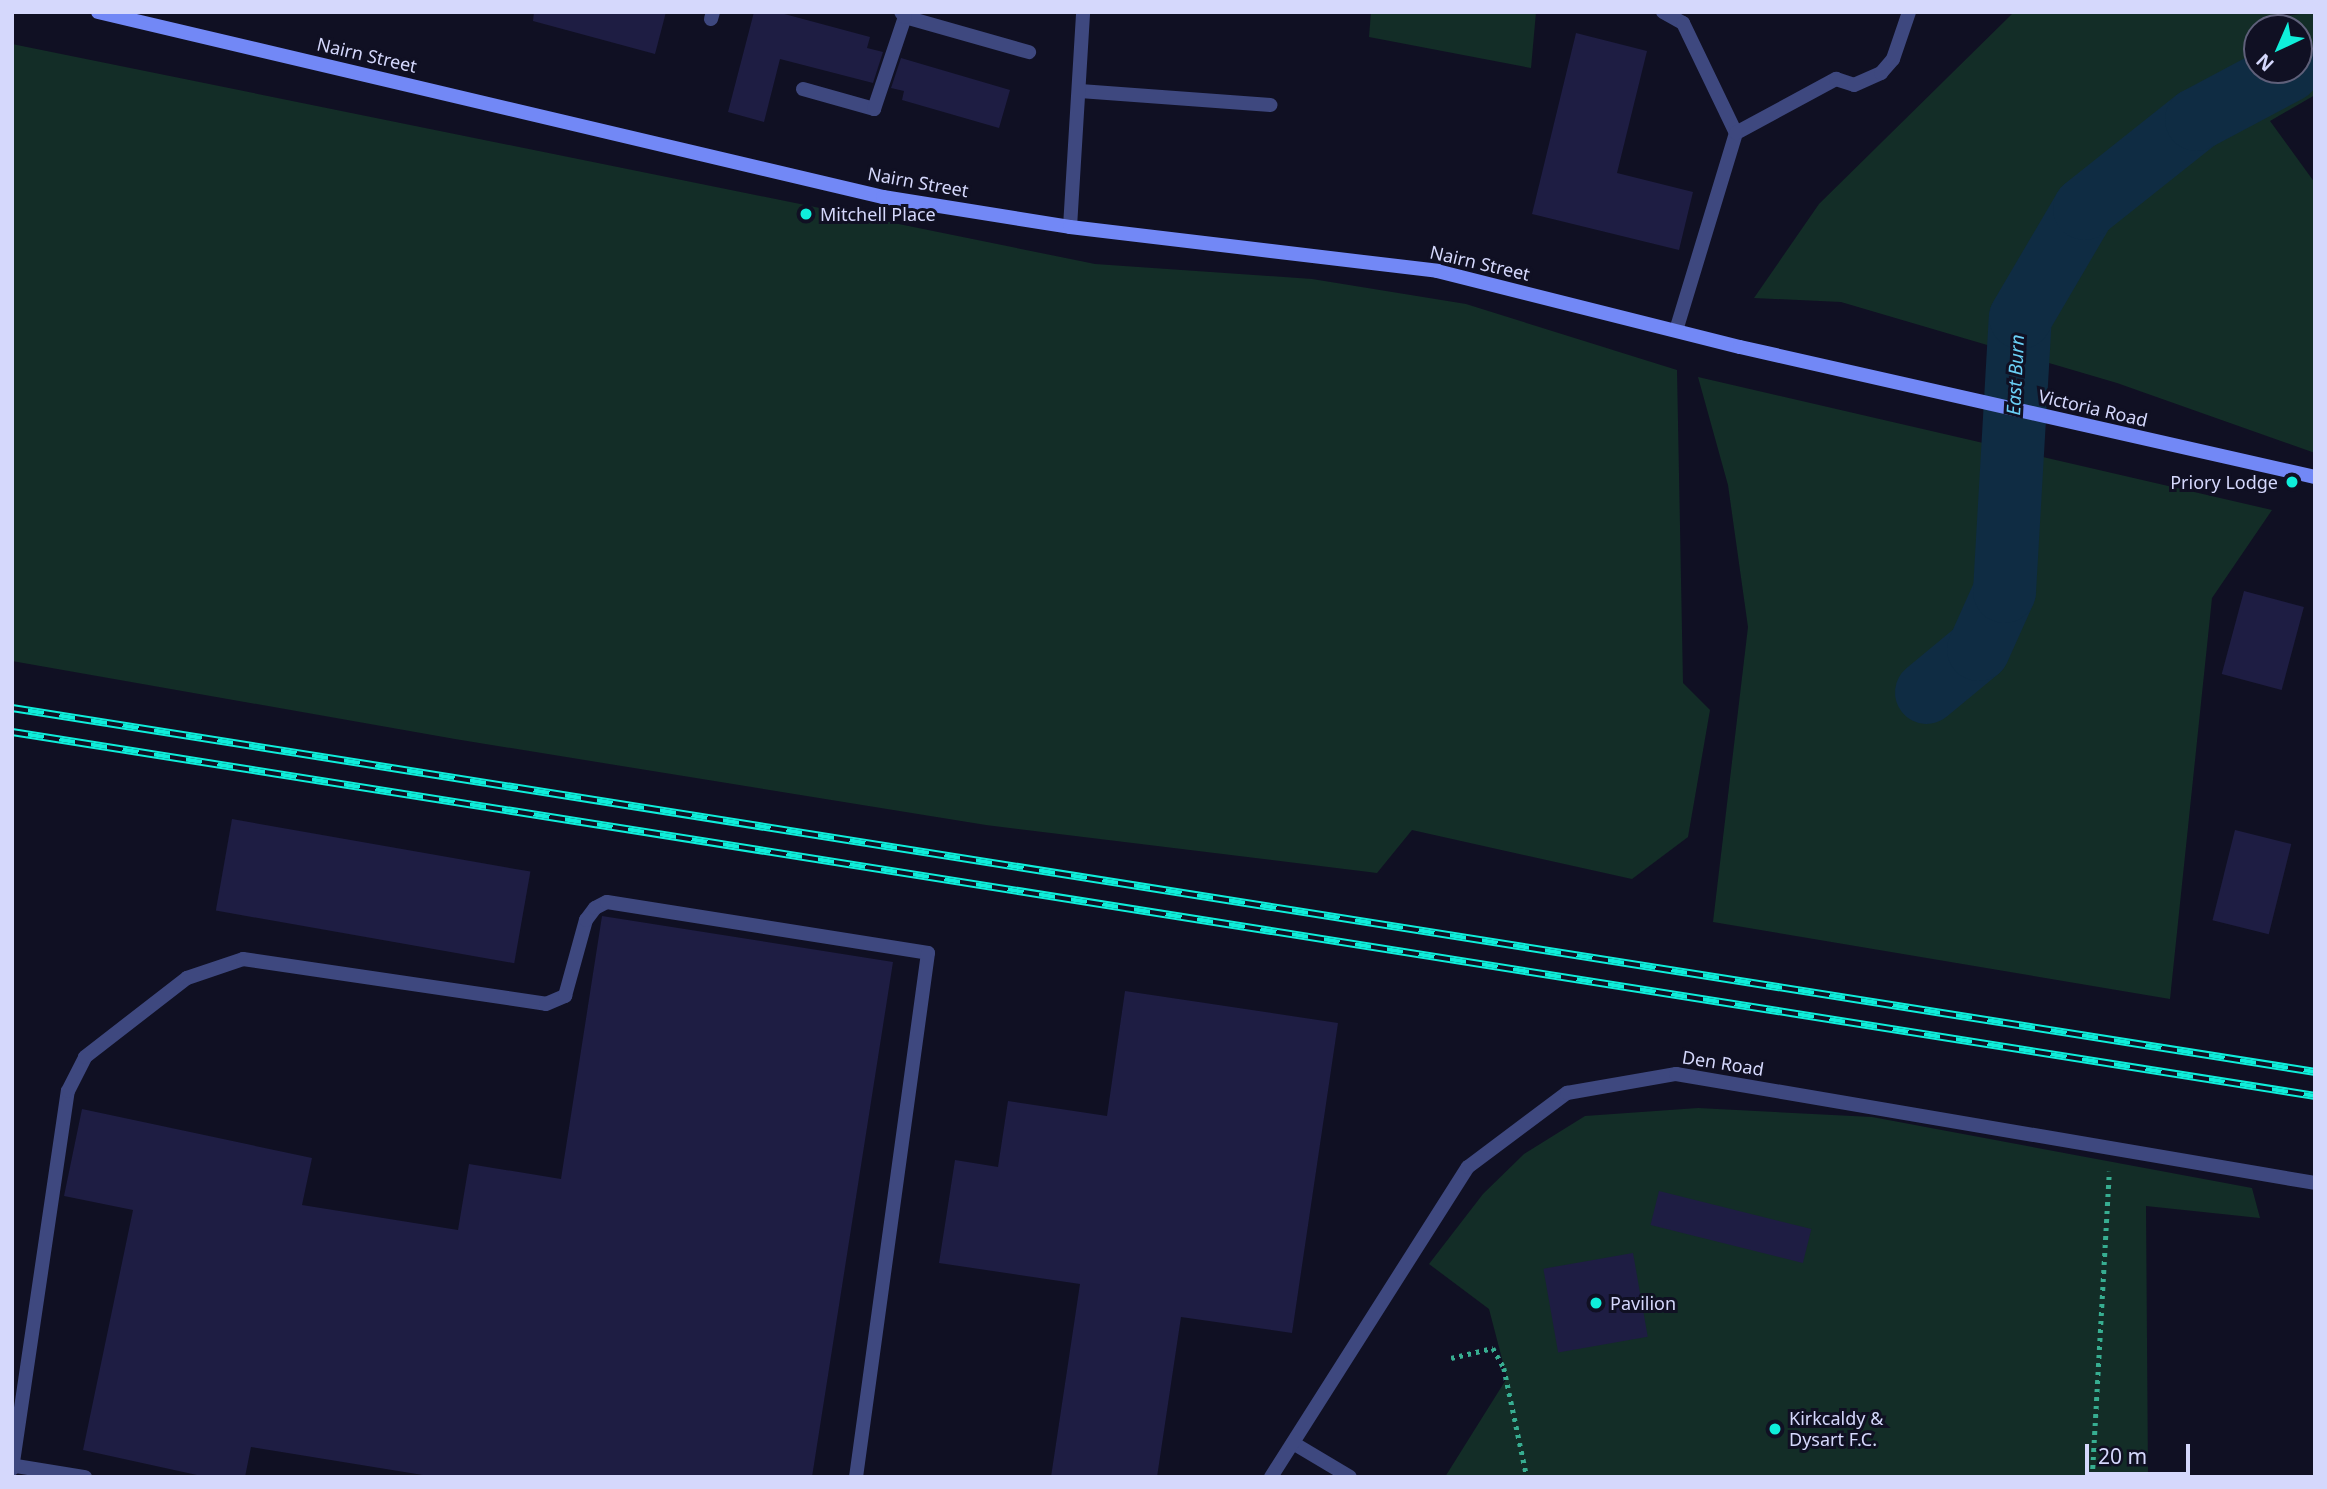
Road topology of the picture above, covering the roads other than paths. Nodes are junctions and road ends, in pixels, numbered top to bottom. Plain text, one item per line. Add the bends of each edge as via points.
1 (98, 12) edge
2 (1083, 12) edge
3 (1663, 12) edge
4 (1909, 12) edge
5 (127, 15) edge
6 (903, 15) edge
7 (1029, 51) dead end
8 (803, 89) dead end
9 (1080, 91) junction
10 (1270, 104) dead end
11 (1736, 132) junction
12 (1070, 227) junction
13 (1676, 330) junction
14 (1740, 347) joint
15 (2315, 477) edge
16 (2315, 1183) edge
17 (1293, 1443) junction
18 (14, 1467) edge
19 (85, 1477) edge
20 (856, 1477) edge
21 (1271, 1477) edge
22 (1350, 1477) edge

1 - 5 main road, Nairn Street
2 - 9 street
3 - 11 street via 1683,23
4 - 11 street via 1893,59 1881,73 1854,85 1836,79
5 - 12 main road, Nairn Street via 883,197
6 - 7 street
6 - 8 street via 874,109
9 - 10 street
9 - 12 street
11 - 13 street
12 - 13 main road, Nairn Street via 1437,271
13 - 14 main road, Nairn Street
14 - 15 main road, Victoria Road
16 - 17 street, Den Road via 1676,1074 1567,1093 1468,1167
17 - 21 street, Den Road
17 - 22 street
18 - 19 street
18 - 20 street via 68,1091 85,1057 187,978 243,959 546,1004 565,996 586,920 607,902 928,953

